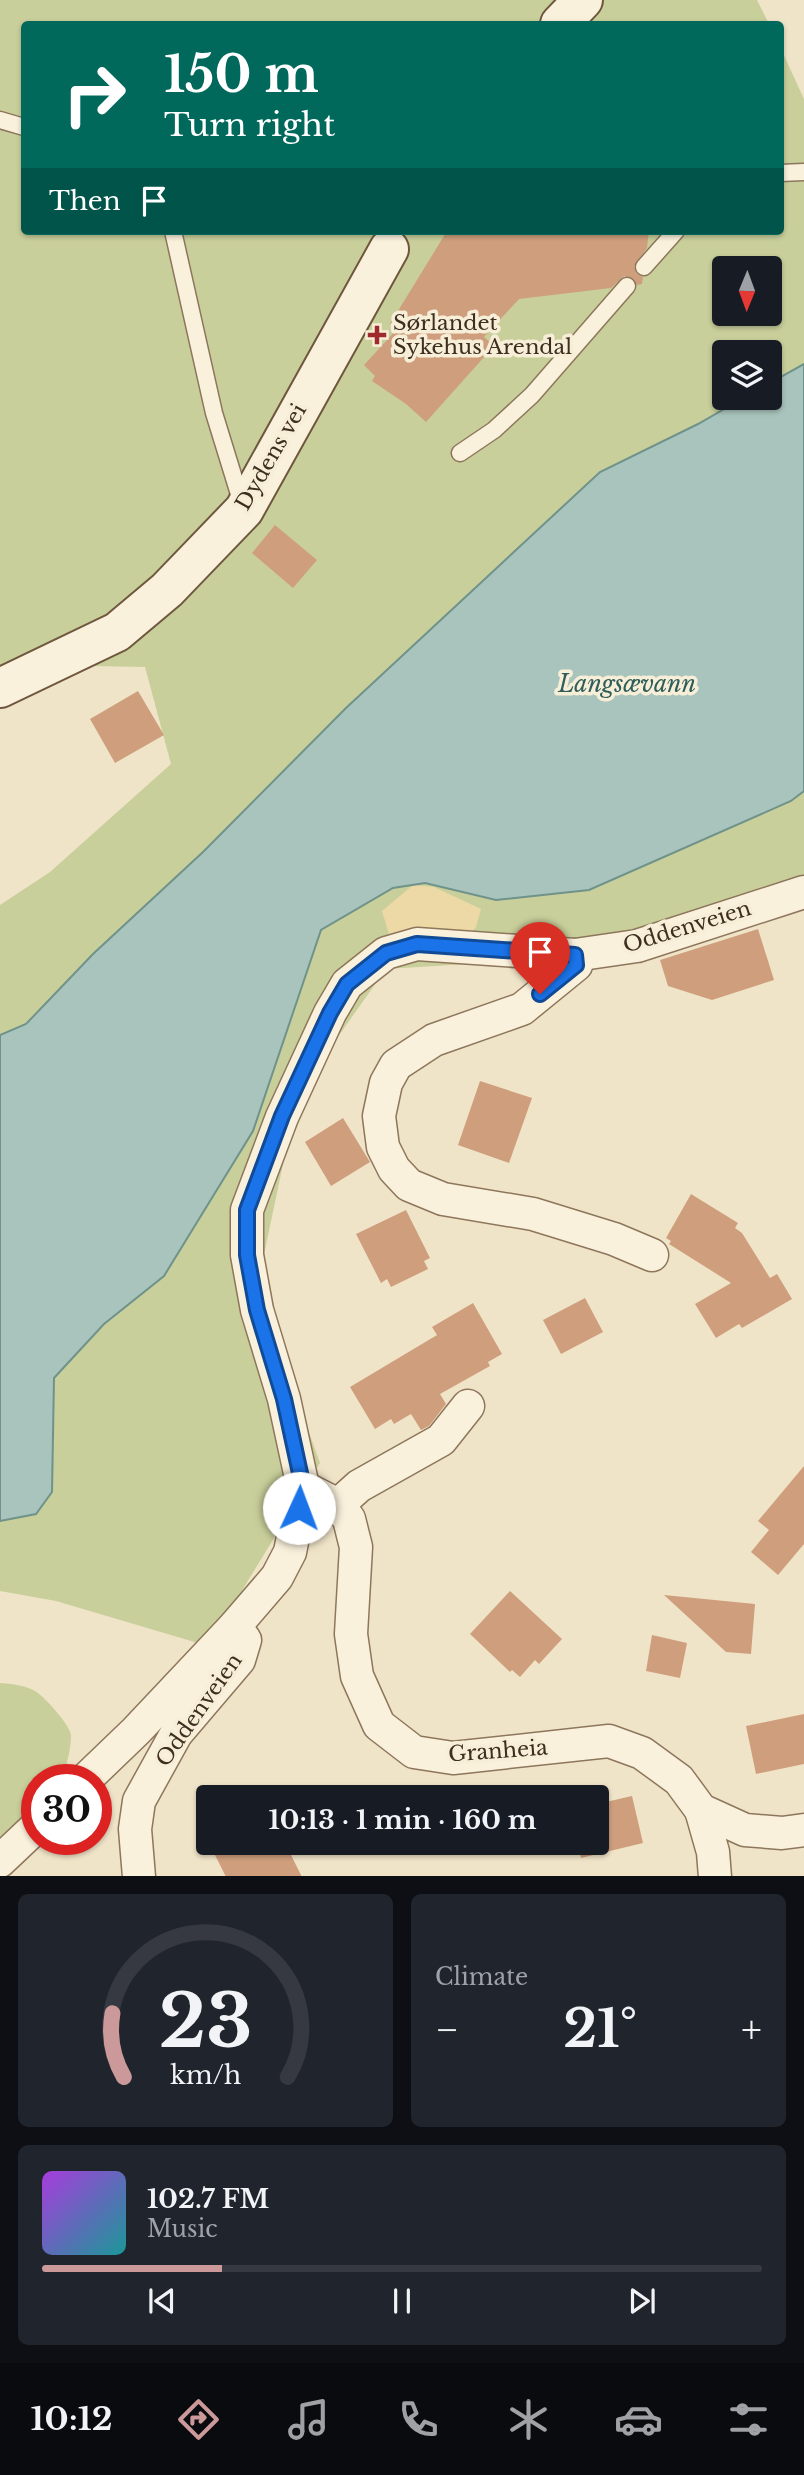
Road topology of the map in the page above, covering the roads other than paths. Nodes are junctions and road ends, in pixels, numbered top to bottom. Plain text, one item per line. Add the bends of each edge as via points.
1 (583, 0) edge
2 (563, 21) edge
3 (0, 121) edge
4 (21, 126) edge
5 (804, 172) edge
6 (784, 173) edge
7 (174, 235) edge
8 (673, 235) edge
9 (389, 248) dead end
10 (645, 267) dead end
11 (627, 286) dead end
12 (460, 453) dead end
13 (244, 510) junction
14 (0, 688) edge
15 (804, 892) edge
16 (575, 955) junction
17 (652, 1255) dead end
18 (468, 1406) dead end
19 (303, 1487) junction
20 (338, 1505) junction
21 (235, 1626) junction
22 (102, 1764) edge
23 (701, 1810) junction
24 (804, 1830) edge
25 (21, 1841) edge
26 (0, 1861) edge
27 (139, 1876) edge
28 (715, 1876) edge

1 - 2 street
3 - 4 lane
5 - 6 lane
7 - 13 lane via 214,413
8 - 10 lane
9 - 13 street, Dydens vei
11 - 12 lane via 532,395
13 - 14 street, Dydens vei via 167,590 117,632
15 - 16 street, Oddenveien via 637,946
16 - 17 street via 576,965 522,1009 434,1040 396,1065 386,1083 379,1116 383,1147 409,1185 432,1195 533,1214
16 - 19 street, Oddenveien via 417,944 386,953 347,984 330,1013 282,1116 247,1210 247,1255 257,1310 284,1399
18 - 20 street via 440,1440 359,1486
19 - 20 street
19 - 21 street, Oddenveien via 290,1552 277,1577
20 - 23 street, Granheia via 349,1519 356,1547 351,1634 357,1676 379,1725 414,1752 453,1758 609,1741 642,1753 679,1780
21 - 22 street, Oddenveien
21 - 27 street, Oddenveien via 245,1640 239,1660 176,1734 139,1801 135,1829
23 - 24 street, Granheia via 745,1830
23 - 28 street, Granheia
25 - 26 street

